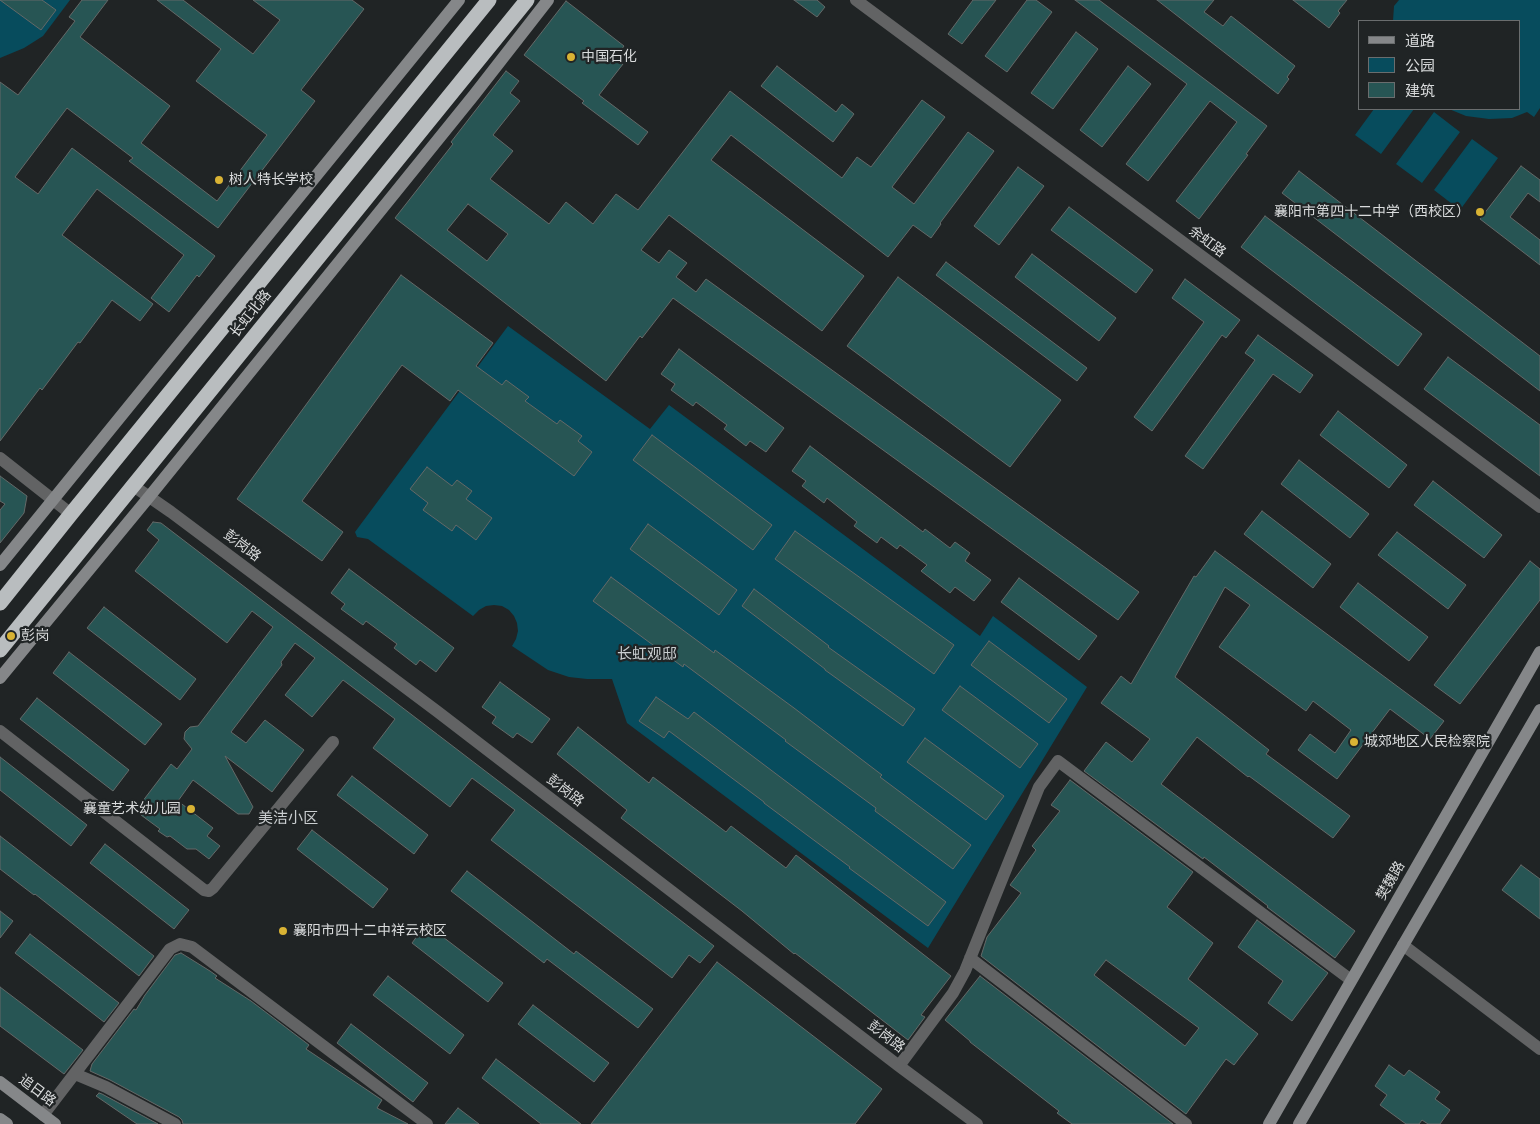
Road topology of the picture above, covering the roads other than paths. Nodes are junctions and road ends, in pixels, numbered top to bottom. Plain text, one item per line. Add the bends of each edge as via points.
1 (459, 0) edge
2 (489, 0) edge
3 (527, 0) edge
4 (548, 0) edge
5 (856, 0) edge
6 (0, 458) edge
7 (132, 486) junction
8 (148, 497) junction
9 (52, 500) junction
10 (1540, 507) edge
11 (71, 514) junction
12 (0, 564) edge
13 (0, 603) edge
14 (0, 650) edge
15 (1540, 652) edge
16 (0, 678) edge
17 (1540, 710) edge
18 (0, 731) edge
19 (333, 742) dead end
20 (1402, 945) junction
21 (970, 958) junction
22 (1352, 980) junction
23 (1540, 1049) edge
24 (898, 1066) junction
25 (74, 1074) junction
26 (0, 1082) edge
27 (43, 1115) junction
28 (0, 1118) edge
29 (7, 1124) edge
30 (55, 1124) edge
31 (175, 1124) edge
32 (427, 1124) edge
33 (977, 1124) edge
34 (1186, 1124) edge
35 (1268, 1124) edge
36 (1298, 1124) edge

1 - 9 street
2 - 11 highway, 长虹北路
3 - 7 highway, 长虹北路
4 - 8 street
5 - 10 street, 余虹路
6 - 9 street
7 - 8 street, 彭岗路
7 - 14 highway, 长虹北路
8 - 16 street
8 - 24 street, 彭岗路 via 438,712
9 - 11 street
9 - 12 street
11 - 13 highway, 长虹北路
15 - 22 street, 樊魏路
17 - 20 street
18 - 19 street via 209,891
20 - 23 street
20 - 36 street
21 - 22 street via 1039,787 1058,760
21 - 24 street via 953,993
21 - 34 street
22 - 35 street, 樊魏路
24 - 33 street, 彭岗路
25 - 27 street
25 - 31 street via 106,1087
25 - 32 street via 170,949 180,944 192,947
26 - 27 street, 追日路
27 - 30 street, 追日路
28 - 29 street

